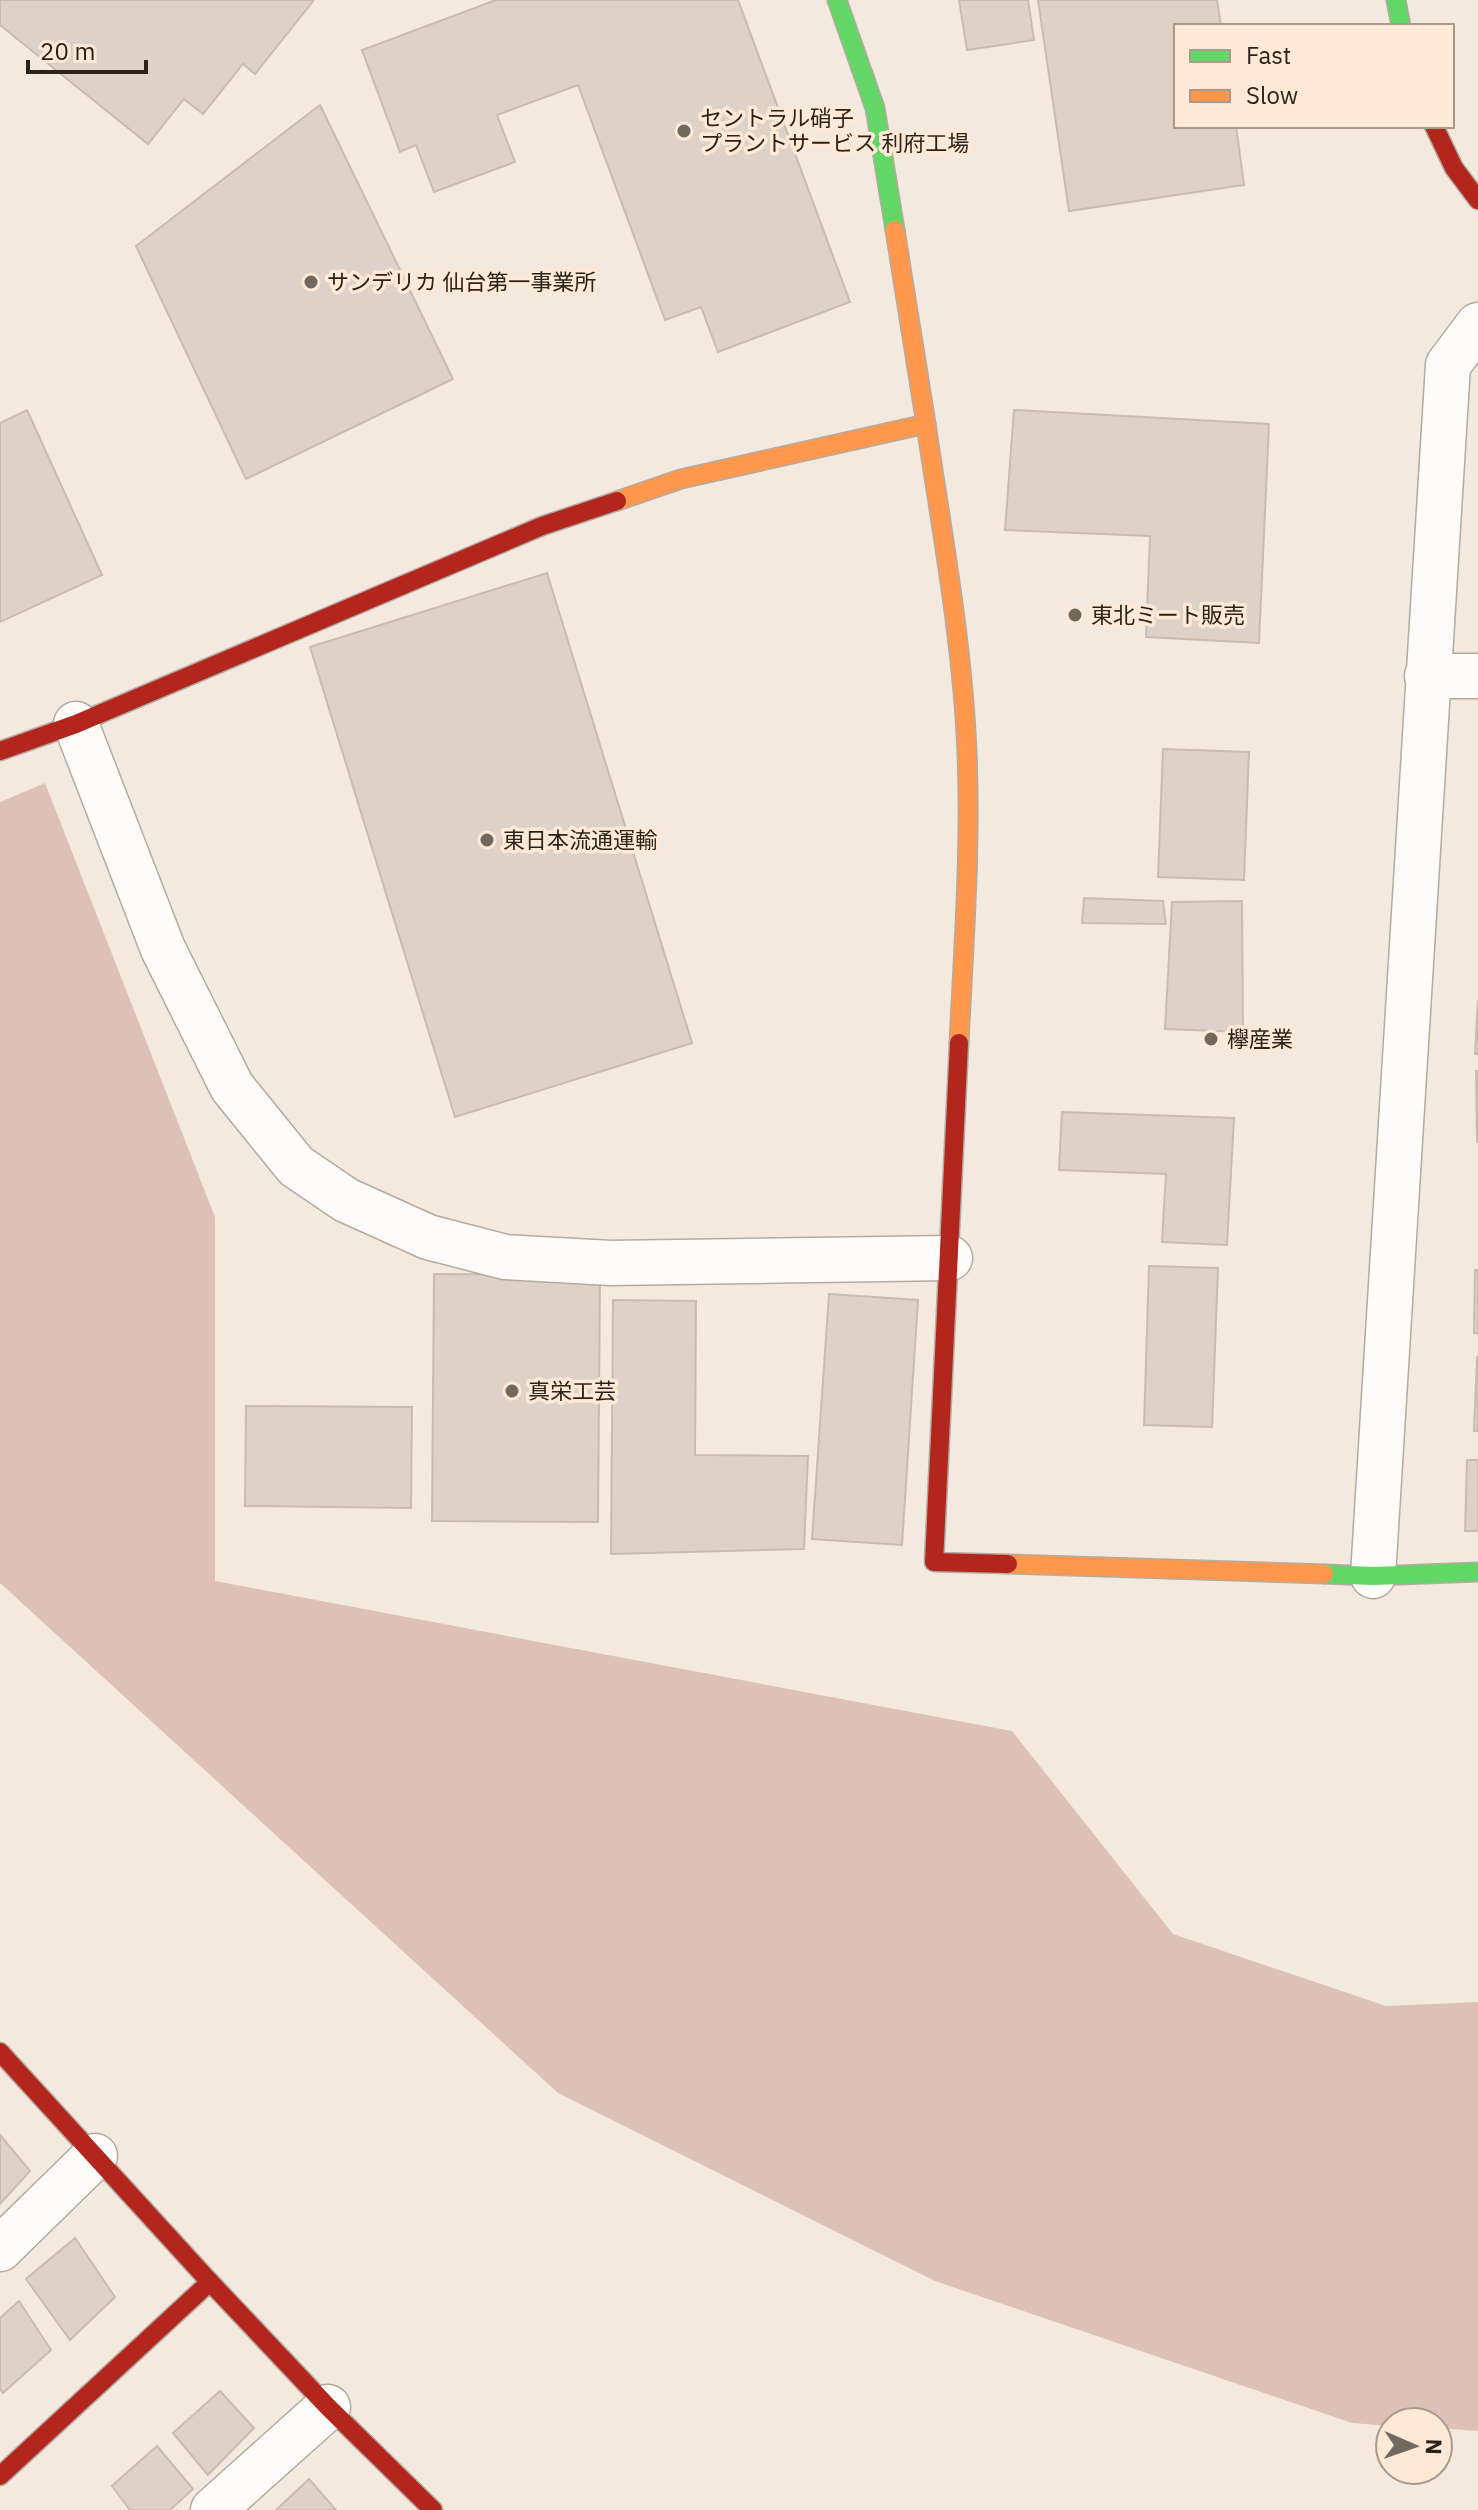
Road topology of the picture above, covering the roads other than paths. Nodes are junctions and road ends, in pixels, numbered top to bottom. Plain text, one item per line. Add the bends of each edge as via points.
1 (837, 0) edge
2 (1396, 0) edge
3 (1401, 24) edge
4 (1435, 128) edge
5 (1478, 200) edge
6 (1478, 325) edge
7 (926, 424) junction
8 (1427, 676) junction
9 (1478, 676) edge
10 (76, 724) junction
11 (0, 751) edge
12 (950, 1258) junction
13 (1478, 1572) edge
14 (1373, 1576) junction
15 (0, 2052) edge
16 (95, 2156) junction
17 (0, 2249) edge
18 (210, 2282) junction
19 (328, 2407) junction
20 (0, 2476) edge
21 (213, 2510) edge
22 (433, 2510) edge

1 - 7 street via 875,108
2 - 3 street
4 - 5 street via 1454,168
6 - 8 street via 1448,365
7 - 10 street via 681,479 542,526
7 - 12 street via 966,733 968,864
8 - 9 street
8 - 14 street
10 - 11 street
10 - 12 street via 163,949 232,1087 296,1166 346,1200 428,1237 505,1257 611,1263
12 - 14 street via 934,1562
13 - 14 street
15 - 16 street
16 - 17 street
16 - 18 street
18 - 19 street
18 - 20 street
19 - 21 street
19 - 22 street

